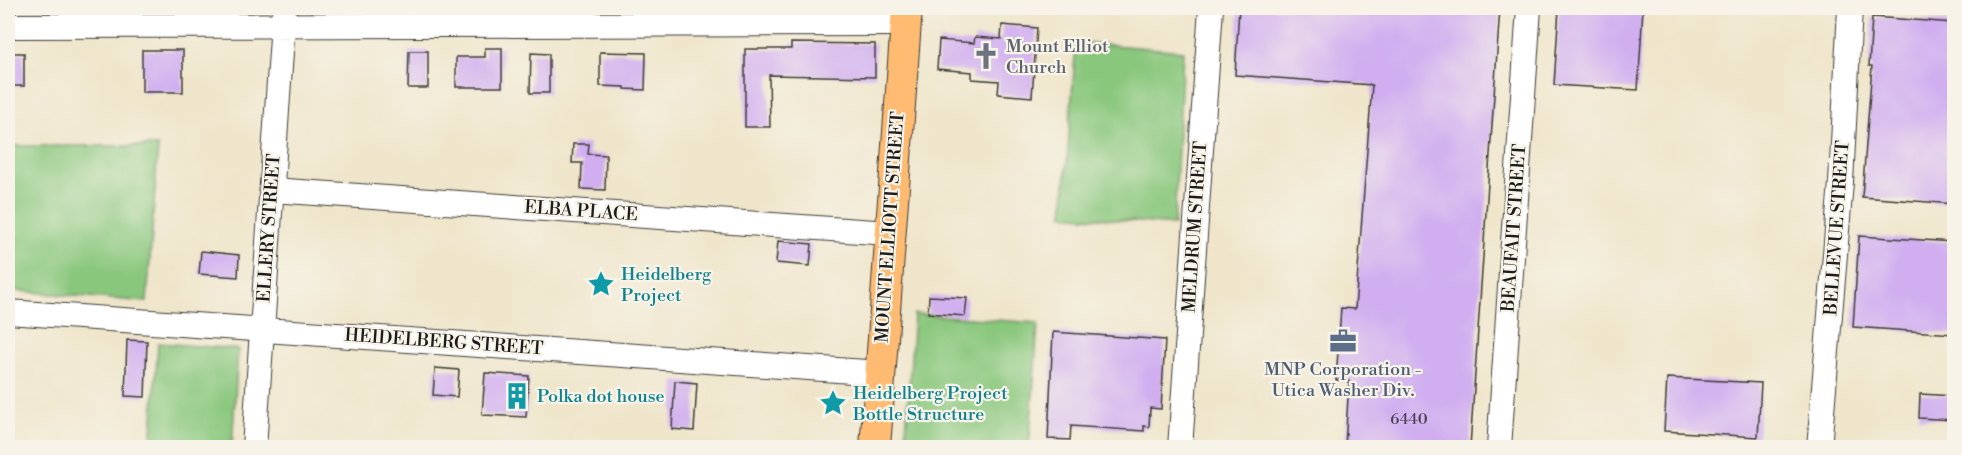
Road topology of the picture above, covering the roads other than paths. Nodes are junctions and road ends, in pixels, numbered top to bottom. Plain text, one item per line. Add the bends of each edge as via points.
1 (1211, 8) edge
2 (1529, 8) edge
3 (1850, 8) edge
4 (284, 16) edge
5 (907, 16) edge
6 (8, 26) edge
7 (272, 189) junction
8 (889, 233) junction
9 (8, 312) edge
10 (262, 329) junction
11 (880, 373) junction
12 (254, 447) edge
13 (874, 447) edge
14 (1180, 447) edge
15 (1499, 447) edge
16 (1819, 447) edge

1 - 14 street, MELDRUM STREET
2 - 15 street, BEAUFAIT STREET
3 - 16 street, BELLEVUE STREET via 1841,182
4 - 5 street
4 - 6 street
4 - 7 street, ELLERY STREET
5 - 8 main road, MOUNT ELLIOTT STREET
7 - 8 street, ELBA PLACE
7 - 10 street, ELLERY STREET
8 - 11 main road, MOUNT ELLIOTT STREET
9 - 10 street, HEIDELBERG STREET
10 - 11 street, HEIDELBERG STREET
10 - 12 street, ELLERY STREET
11 - 13 main road, MOUNT ELLIOTT STREET

